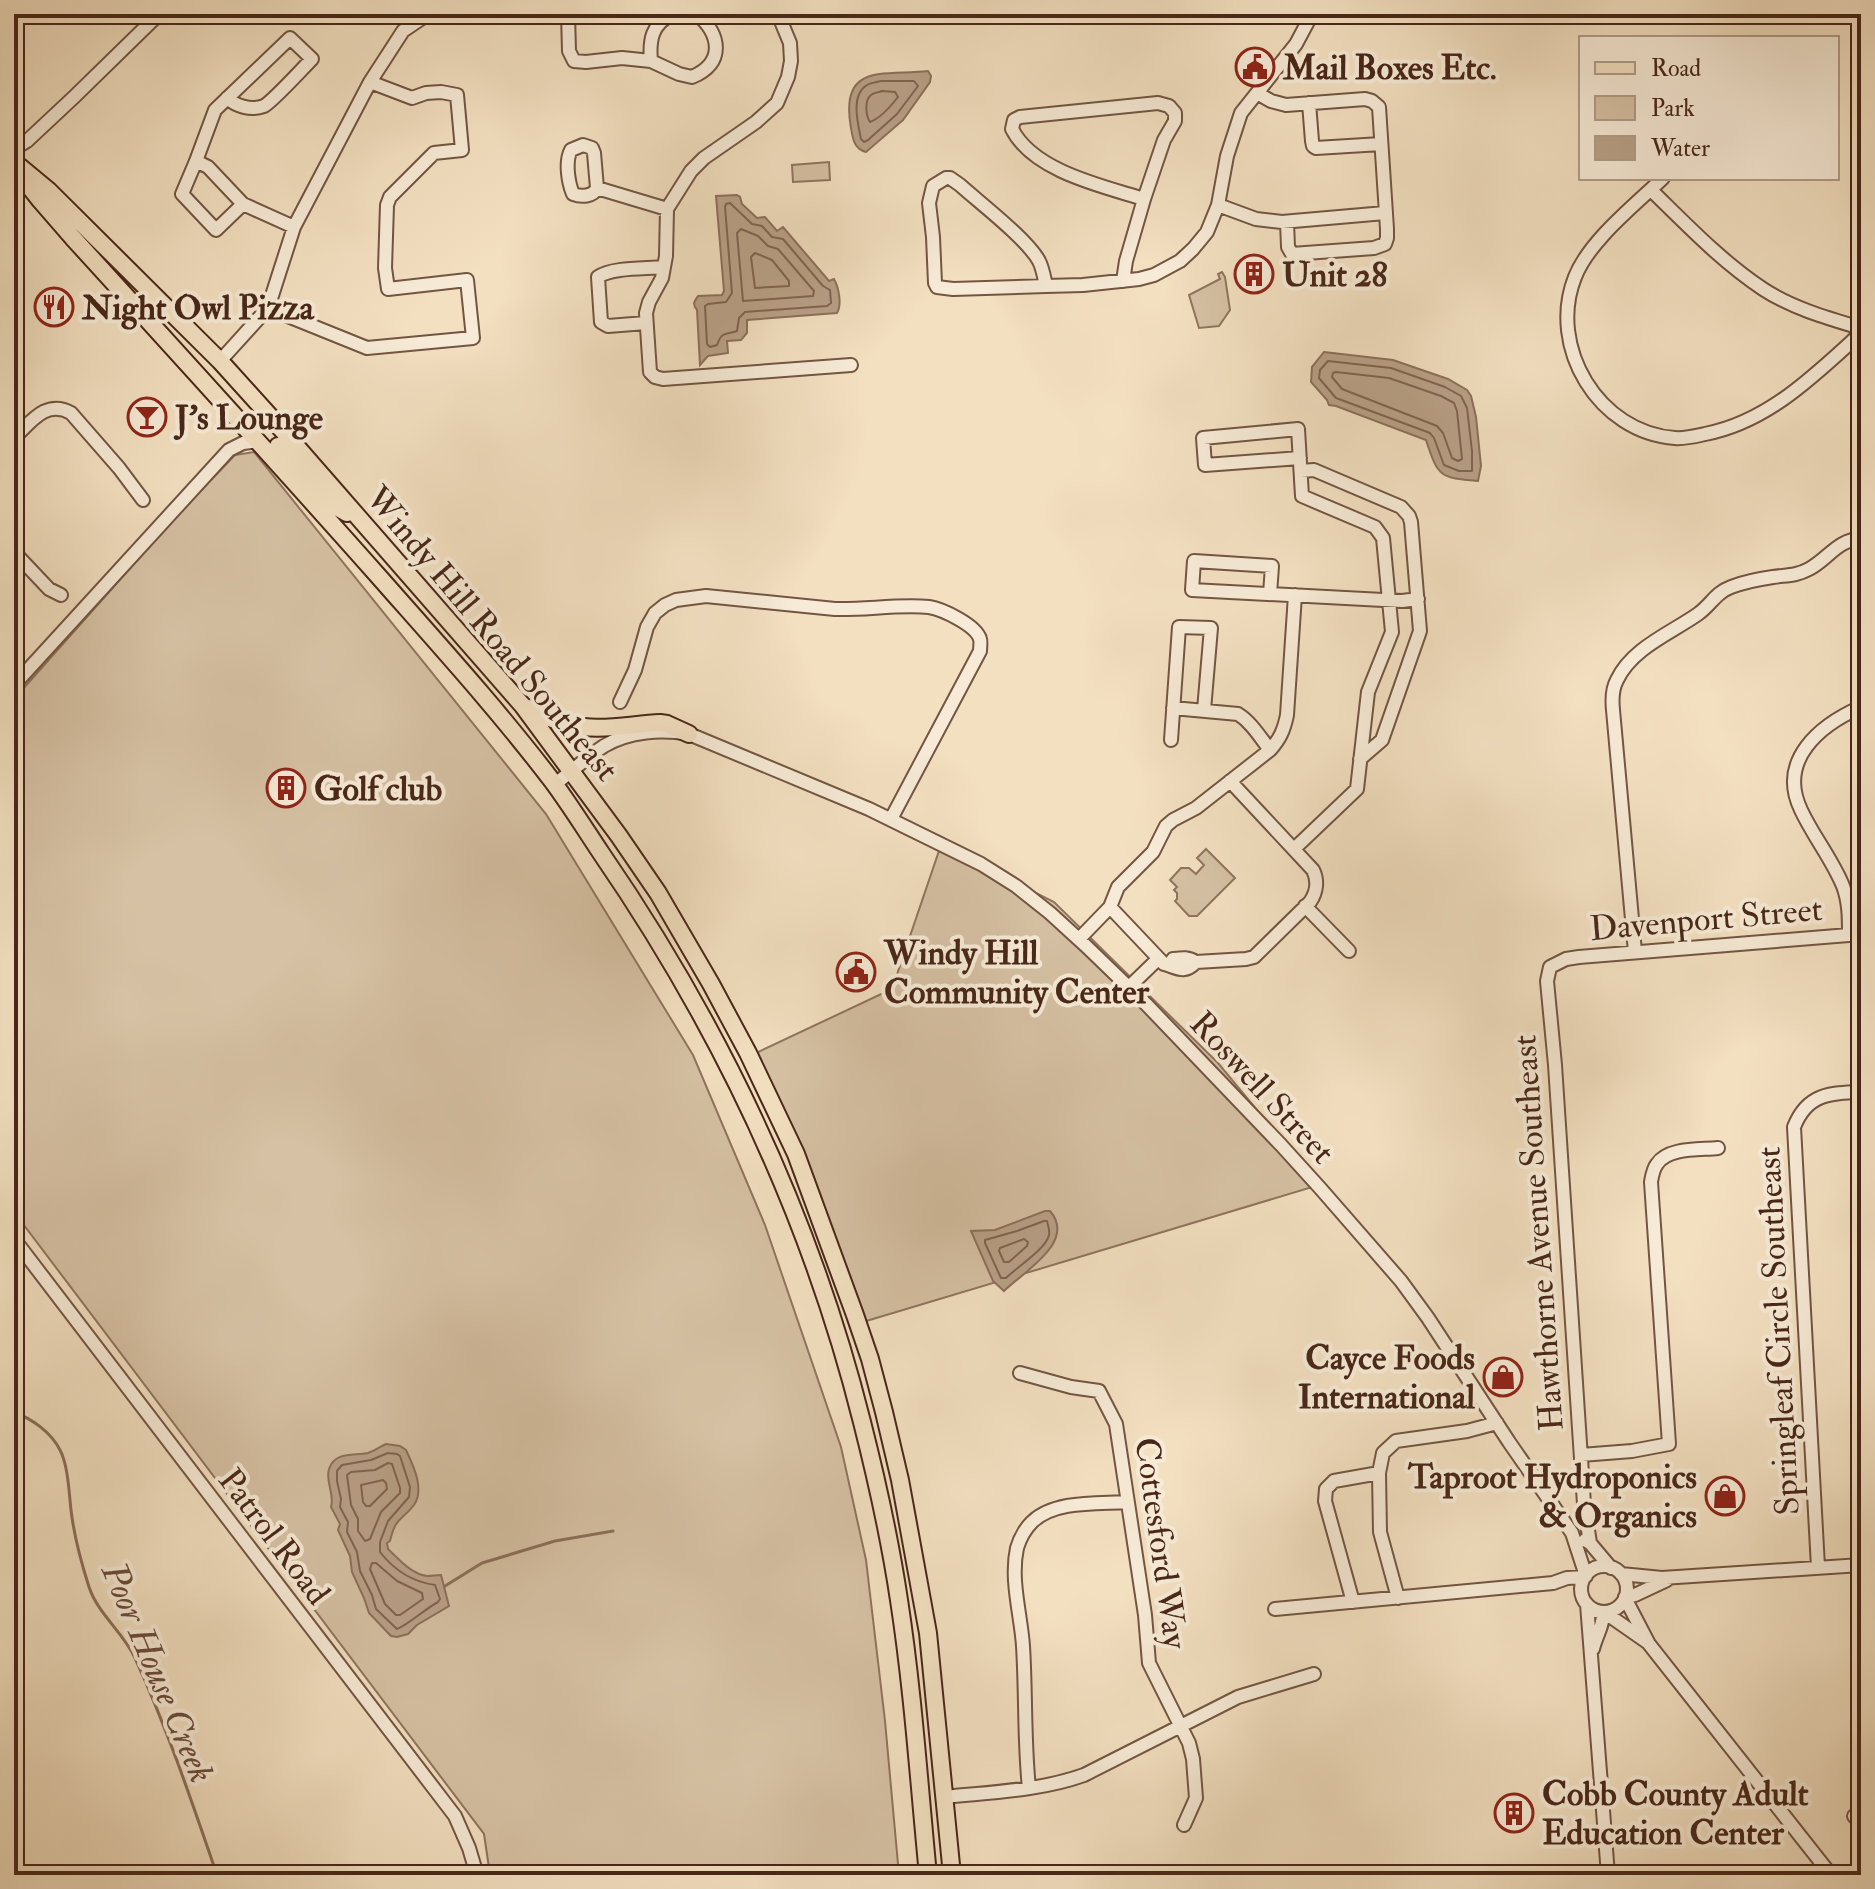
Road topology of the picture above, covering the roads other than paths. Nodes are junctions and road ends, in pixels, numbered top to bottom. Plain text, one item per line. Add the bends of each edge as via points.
1 (159, 14) edge
2 (428, 14) edge
3 (568, 14) edge
4 (672, 14) edge
5 (697, 14) edge
6 (778, 14) edge
7 (1312, 14) edge
8 (1853, 14) edge
9 (1861, 24) edge
10 (651, 61) junction
11 (370, 82) junction
12 (1257, 93) junction
13 (227, 98) junction
14 (1309, 103) junction
15 (1381, 144) junction
16 (14, 149) edge
17 (196, 161) junction
18 (14, 164) edge
19 (1661, 180) edge
20 (597, 188) dead end
21 (1651, 190) junction
22 (1144, 199) junction
23 (243, 204) junction
24 (1218, 205) junction
25 (667, 209) junction
26 (1385, 213) junction
27 (1287, 222) junction
28 (294, 227) junction
29 (664, 267) junction
30 (1123, 281) junction
31 (1046, 286) junction
32 (268, 308) junction
33 (646, 323) junction
34 (1861, 330) edge
35 (220, 361) junction
36 (851, 365) dead end
37 (14, 438) edge
38 (259, 441) junction
39 (1300, 458) junction
40 (1301, 471) junction
41 (143, 500) dead end
42 (365, 525) junction
43 (1861, 539) edge
44 (14, 552) edge
45 (1270, 594) junction
46 (61, 595) dead end
47 (1295, 595) junction
48 (1418, 599) junction
49 (1389, 600) junction
50 (14, 685) edge
51 (620, 702) dead end
52 (523, 706) junction
53 (1861, 707) edge
54 (1173, 708) junction
55 (1204, 710) junction
56 (689, 734) junction
57 (1171, 740) dead end
58 (1270, 750) junction
59 (1360, 759) junction
60 (572, 771) junction
61 (1230, 781) junction
62 (555, 784) junction
63 (891, 819) junction
64 (1294, 849) junction
65 (1305, 906) junction
66 (1110, 907) junction
67 (1855, 934) edge
68 (1079, 939) junction
69 (1349, 951) dead end
70 (1635, 952) junction
71 (1164, 962) junction
72 (1557, 962) joint
73 (1129, 987) junction
74 (1861, 1092) edge
75 (1718, 1148) dead end
76 (14, 1239) edge
77 (1020, 1373) dead end
78 (1497, 1423) junction
79 (1581, 1455) junction
80 (1379, 1473) junction
81 (1127, 1502) junction
82 (1584, 1504) junction
83 (1569, 1529) junction
84 (1590, 1543) junction
85 (1861, 1565) edge
86 (1818, 1567) junction
87 (1616, 1571) junction
88 (1585, 1577) junction
89 (1674, 1577) junction
90 (1553, 1583) junction
91 (1625, 1597) junction
92 (1398, 1598) junction
93 (1584, 1599) junction
94 (1353, 1602) junction
95 (1275, 1609) dead end
96 (1603, 1612) junction
97 (1649, 1644) junction
98 (1590, 1664) junction
99 (1314, 1674) dead end
100 (1181, 1726) junction
101 (1029, 1788) junction
102 (944, 1797) junction
103 (1861, 1810) edge
104 (1861, 1824) edge
105 (1184, 1825) dead end
106 (477, 1875) edge
107 (928, 1875) edge
108 (952, 1875) edge
109 (1608, 1875) edge
110 (1831, 1875) edge

1 - 16 street
2 - 11 street via 403,31
3 - 10 street via 574,61
4 - 10 street via 652,32
5 - 10 street via 714,38 717,52 712,64 692,77
6 - 25 street via 791,61 777,103 697,164
7 - 12 street via 1296,44
8 - 9 street
11 - 28 street
11 - 32 street via 412,98 441,92 457,95 462,150 434,153 390,197 385,268 388,289 467,280 473,338 367,348
12 - 14 street via 1286,105
12 - 24 street via 1235,125
13 - 13 street via 290,38 312,59 264,105 235,106
13 - 17 street via 215,110
14 - 15 street via 1372,101 1379,107
14 - 15 street via 1316,148
15 - 26 street
17 - 23 street
17 - 23 street via 182,194 216,230
18 - 35 main road, Windy Hill Road Southeast via 49,191
18 - 38 main road, Windy Hill Road Southeast via 40,200
19 - 21 street
20 - 25 street
21 - 34 street via 1725,262 1765,291
21 - 34 street via 1596,244 1569,294 1566,321 1580,374 1613,414 1641,430 1676,439 1708,434 1777,404
22 - 22 street via 1175,121 1169,106 1014,120 1014,134 1046,164
22 - 30 street
23 - 28 street
24 - 27 street via 1256,219
24 - 30 street via 1207,232 1180,261 1154,275
25 - 29 street
26 - 27 street
26 - 27 street via 1387,238 1374,248 1292,254
28 - 32 street
29 - 33 street
29 - 33 street via 598,277 601,322
30 - 31 street
31 - 31 street via 1037,257 960,185 950,178 933,186 929,203 937,287
32 - 35 street
33 - 36 street via 650,372 659,379
35 - 42 main road, Windy Hill Road Southeast
37 - 41 street via 44,410 63,408
38 - 42 main road via 275,445 328,502
38 - 50 street via 229,450
38 - 62 main road, Windy Hill Road Southeast
39 - 39 street via 1298,429 1203,438 1205,465
39 - 40 street
40 - 48 street via 1314,470 1406,512
40 - 49 street via 1302,496 1380,532
42 - 52 main road, Windy Hill Road Southeast
43 - 70 street via 1850,539 1791,576 1720,591 1704,610 1629,662 1617,679 1613,710
44 - 46 street
45 - 45 street via 1192,590 1194,561 1272,566
45 - 47 street
47 - 49 street
47 - 58 street via 1287,715
48 - 49 street
48 - 59 street via 1420,631 1382,740
49 - 59 street via 1392,632 1368,692
51 - 63 street via 647,627 655,613 676,600 706,596 835,609 937,609 974,629 980,651
52 - 56 main road via 574,726 660,723
52 - 60 main road, Windy Hill Road Southeast
53 - 67 street via 1832,722 1808,744 1795,777 1800,808 1842,884
54 - 55 street
54 - 55 street via 1179,627 1211,628
54 - 57 street
55 - 58 street via 1242,716
56 - 60 street, Roswell Street via 654,732 619,739
56 - 63 street, Roswell Street
58 - 61 street
59 - 64 street via 1357,789
60 - 62 street, Roswell Street
60 - 102 main road, Windy Hill Road Southeast via 658,893 719,998 796,1154 830,1244 870,1359 900,1480 928,1633
61 - 64 street
61 - 66 street via 1166,826 1153,852 1118,887
62 - 107 main road, Windy Hill Road Southeast via 642,912 703,1017 776,1169 825,1299 861,1418 895,1570
63 - 68 street, Roswell Street via 1016,886
64 - 65 street via 1315,874 1315,893
65 - 69 street
65 - 71 street via 1254,957
66 - 68 street
66 - 71 street
67 - 70 street, Davenport Street
68 - 73 street, Roswell Street
70 - 72 street, Davenport Street
71 - 73 street
72 - 79 street, Hawthorne Avenue Southeast via 1547,981
73 - 78 street, Roswell Street via 1381,1257
74 - 86 street, Springleaf Circle Southeast via 1817,1098 1794,1127
75 - 79 street via 1664,1157 1651,1182 1669,1444
76 - 106 street, Patrol Road via 455,1816
77 - 81 street, Cottesford Way via 1099,1391 1116,1424
78 - 80 street via 1396,1441 1383,1453
78 - 83 street, Roswell Street
79 - 82 street, Hawthorne Avenue Southeast
80 - 92 street via 1380,1532
80 - 94 street via 1334,1481 1326,1489
81 - 100 street, Cottesford Way via 1149,1663
81 - 101 street via 1053,1511 1039,1516 1021,1535 1015,1578
82 - 83 street
82 - 84 street, Hawthorne Avenue Southeast
83 - 84 street, Roswell Street
83 - 88 street, Roswell Street
84 - 87 street, Roswell Street
85 - 86 street
86 - 89 street
87 - 88 street via 1599,1567
87 - 89 street
87 - 91 street via 1626,1584
88 - 90 street
88 - 93 street
89 - 91 street
90 - 92 street
90 - 93 street
91 - 96 street
91 - 97 street
92 - 94 street
93 - 96 street
93 - 98 street
94 - 95 street
96 - 97 street
96 - 98 street
97 - 110 street
98 - 109 street
99 - 100 street via 1238,1697
100 - 101 street via 1084,1775
100 - 105 street, Cottesford Way via 1196,1785
101 - 102 street
102 - 108 main road, Windy Hill Road Southeast
103 - 104 street via 1854,1816

